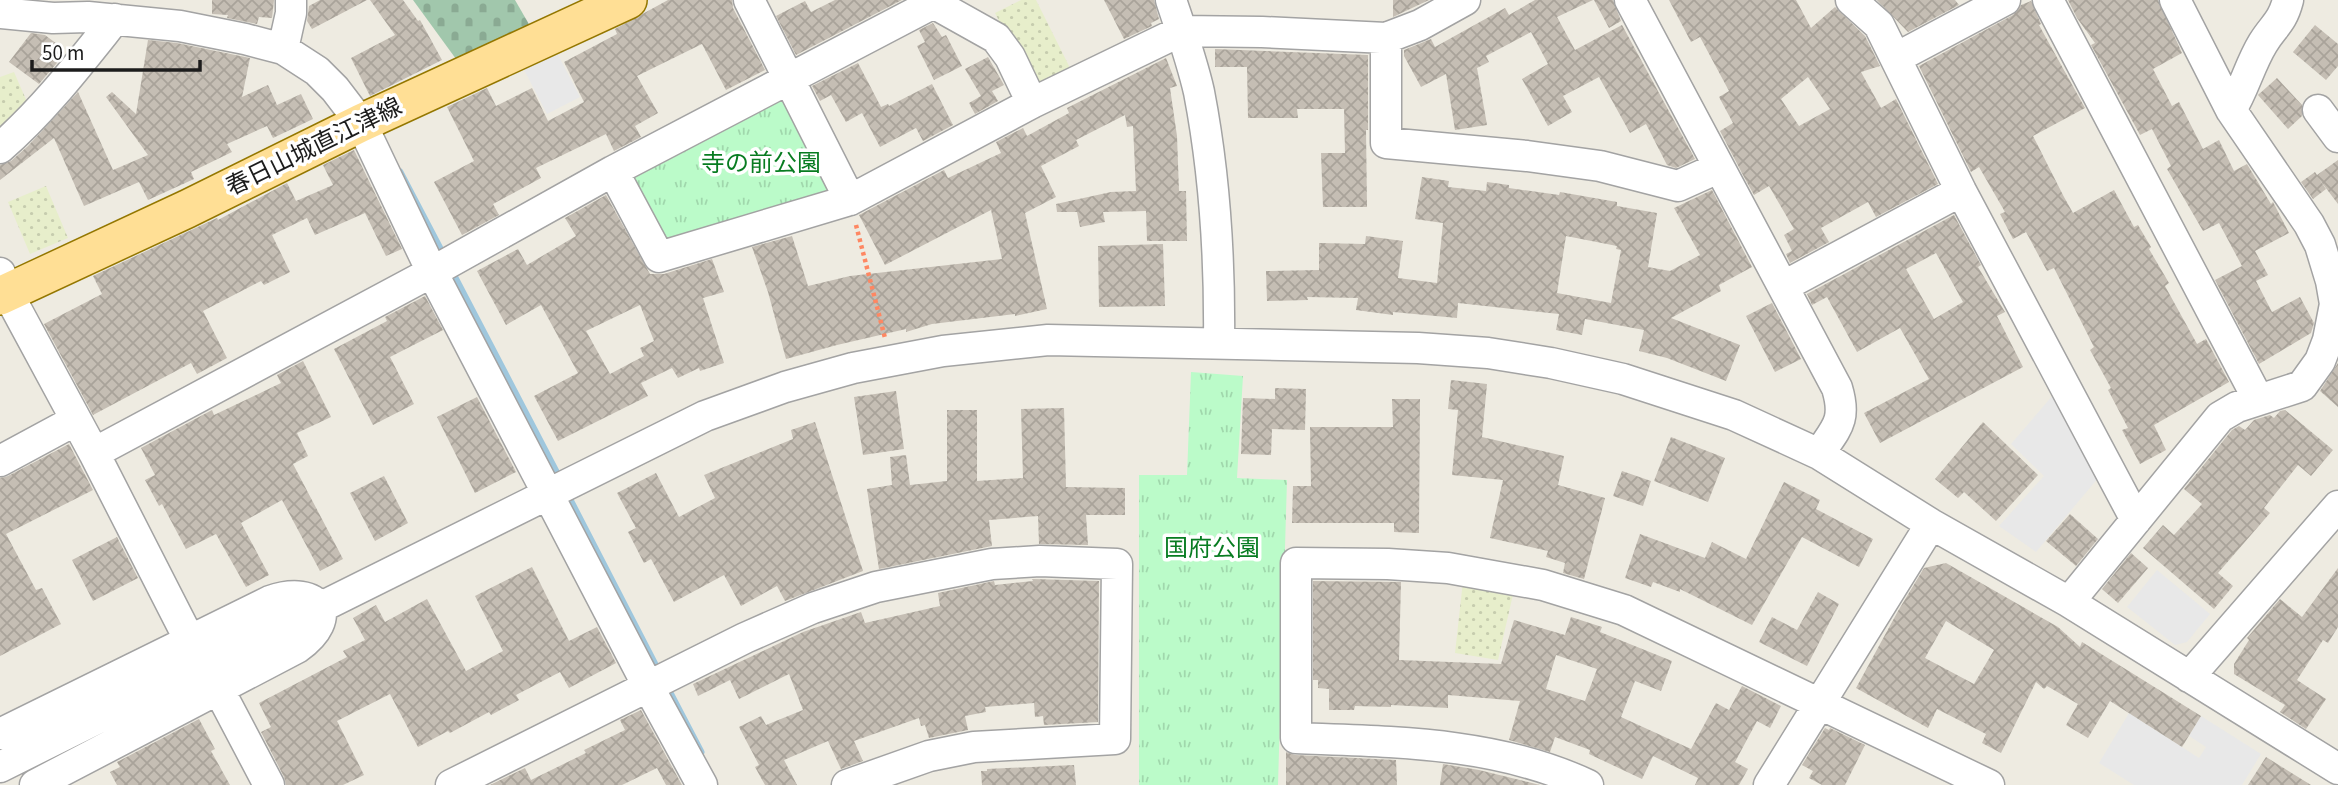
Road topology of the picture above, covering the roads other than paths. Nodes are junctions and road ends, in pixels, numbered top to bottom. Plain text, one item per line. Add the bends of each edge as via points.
1 (291, 0) edge
2 (628, 0) edge
3 (749, 0) edge
4 (1171, 0) edge
5 (1465, 0) edge
6 (1630, 0) edge
7 (1851, 0) edge
8 (2006, 0) edge
9 (2048, 0) edge
10 (2175, 0) edge
11 (2288, 0) edge
12 (930, 2) edge
13 (1971, 8) edge
14 (0, 13) edge
15 (115, 19) junction
16 (1181, 31) junction
17 (1385, 38) junction
18 (283, 49) junction
19 (1896, 58) junction
20 (789, 79) junction
21 (1032, 103) junction
22 (2231, 110) junction
23 (2318, 110) dead end
24 (362, 123) junction
25 (2338, 137) edge
26 (0, 148) edge
27 (1718, 168) junction
28 (613, 171) junction
29 (1961, 191) junction
30 (850, 200) junction
31 (432, 272) junction
32 (1784, 286) junction
33 (2, 287) edge
34 (2337, 306) edge
35 (1219, 343) junction
36 (2258, 399) junction
37 (76, 420) junction
38 (94, 453) junction
39 (1819, 454) junction
40 (0, 461) edge
41 (549, 494) junction
42 (2338, 506) edge
43 (2136, 520) junction
44 (1931, 524) junction
45 (2327, 540) edge
46 (2069, 602) junction
47 (319, 609) junction
48 (190, 641) junction
49 (2189, 677) junction
50 (649, 688) junction
51 (219, 690) junction
52 (1819, 703) junction
53 (0, 734) edge
54 (0, 767) edge
55 (2338, 769) edge
56 (35, 785) edge
57 (269, 785) edge
58 (452, 785) edge
59 (702, 785) edge
60 (847, 785) edge
61 (1588, 785) edge
62 (1769, 785) edge
63 (1989, 785) edge

1 - 18 street
2 - 24 main road, 春日山城直江津線
3 - 20 street
4 - 16 street
5 - 17 street
6 - 27 street
7 - 19 street via 1879,25
8 - 13 street
9 - 36 street
10 - 22 street
11 - 22 street via 2284,17 2263,43
12 - 20 street
12 - 21 street via 996,38
13 - 19 street
14 - 15 street
15 - 18 street via 211,31
15 - 26 street via 49,100
16 - 17 street
16 - 21 street
16 - 35 street via 1198,90 1214,193
17 - 27 street via 1386,143 1600,166 1678,186
18 - 24 street via 317,71
19 - 29 street
20 - 28 street
20 - 30 street
21 - 30 street
22 - 34 street via 2320,244
23 - 25 street
24 - 31 street
24 - 33 main road, 春日山城直江津線 via 187,209
27 - 32 street
28 - 30 street via 659,257
28 - 31 street
29 - 32 street
29 - 43 street
31 - 38 street
31 - 41 street
32 - 39 street via 1842,404 1841,420
33 - 37 street
34 - 36 street via 2320,361 2302,386
35 - 39 street via 1418,348 1551,363 1623,379 1734,415
35 - 41 street via 1048,340 996,344 822,375 705,416
36 - 43 street via 2220,417
37 - 38 street
37 - 40 street
38 - 48 street
39 - 44 street
41 - 47 street
41 - 50 street
42 - 45 street
43 - 46 street
44 - 46 street
44 - 52 street
45 - 49 street
46 - 49 street
47 - 48 street via 305,596 283,597
47 - 51 street via 321,619 309,640
47 - 54 street
48 - 53 street
49 - 55 street
50 - 58 street
50 - 59 street
50 - 60 street via 745,638 876,587 992,564 1117,564 1115,739 974,747 929,756
51 - 56 street
51 - 57 street
52 - 61 street via 1624,610 1543,585 1448,568 1296,563 1296,738 1472,750 1519,760
52 - 62 street
52 - 63 street

